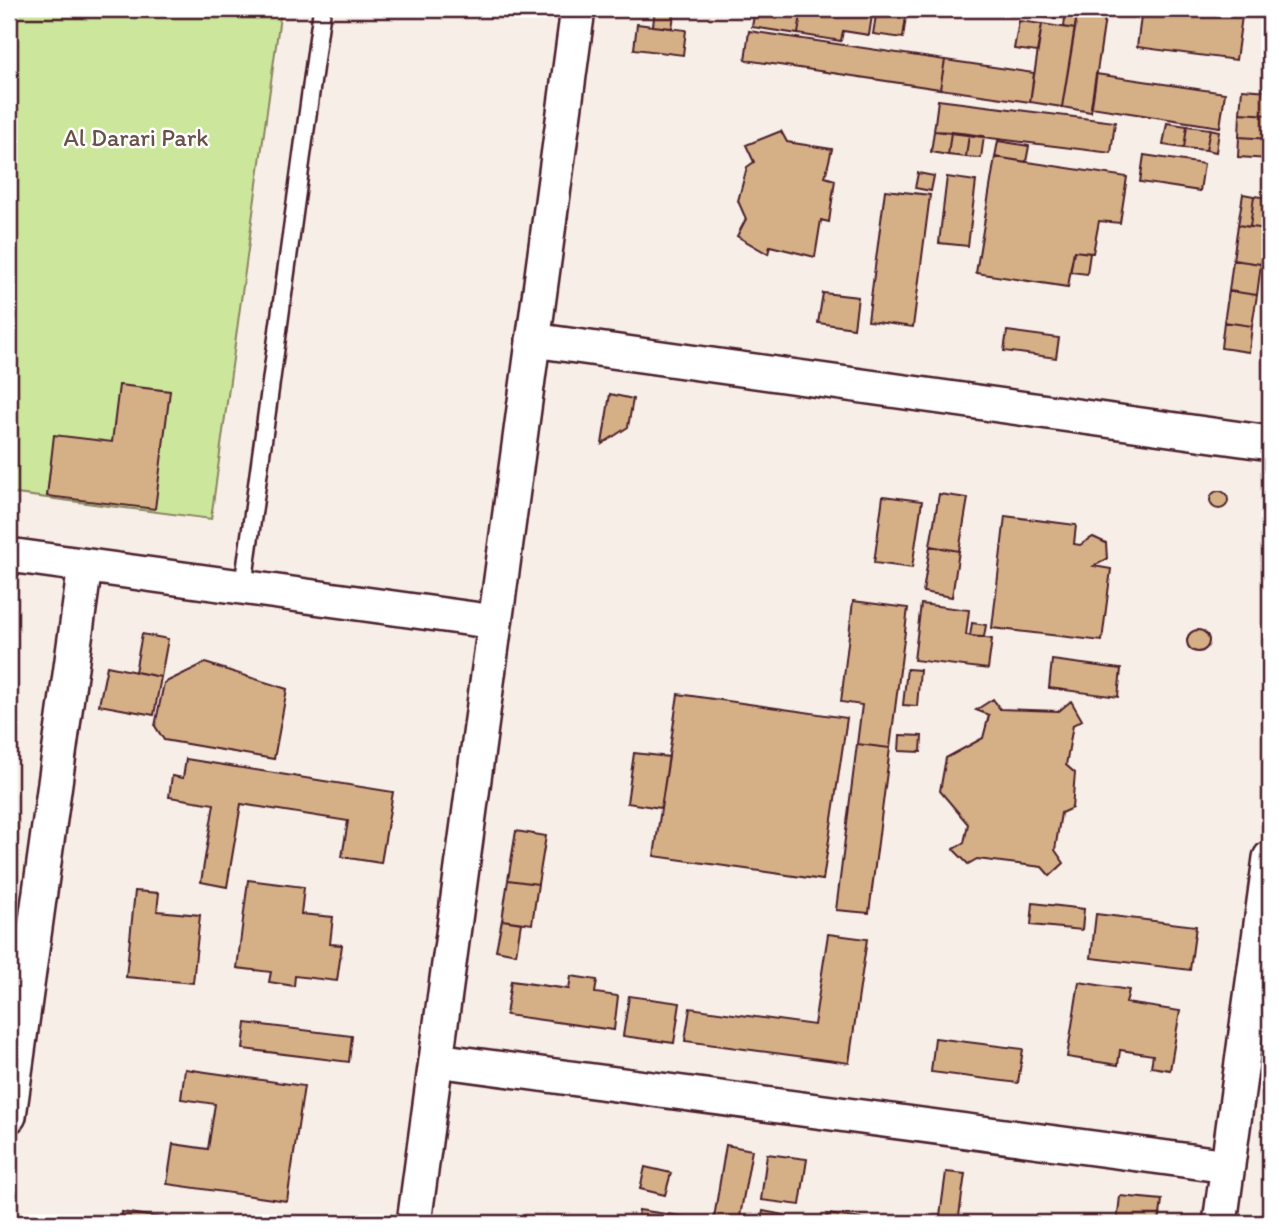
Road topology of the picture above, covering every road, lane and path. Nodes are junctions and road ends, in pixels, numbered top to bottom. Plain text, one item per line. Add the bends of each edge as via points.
1 (322, 9) edge
2 (578, 9) edge
3 (533, 340) junction
4 (1270, 443) edge
5 (9, 555) edge
6 (85, 565) junction
7 (243, 587) junction
8 (495, 622) junction
9 (1270, 858) edge
10 (436, 1060) junction
11 (9, 1116) edge
12 (1228, 1166) junction
13 (414, 1223) edge
14 (1220, 1223) edge

1 - 7 lane
2 - 3 street
3 - 4 street
3 - 8 street
5 - 6 street
6 - 7 street
6 - 11 street
7 - 8 street
8 - 10 street
9 - 12 street
10 - 12 street
10 - 13 street
12 - 14 street

